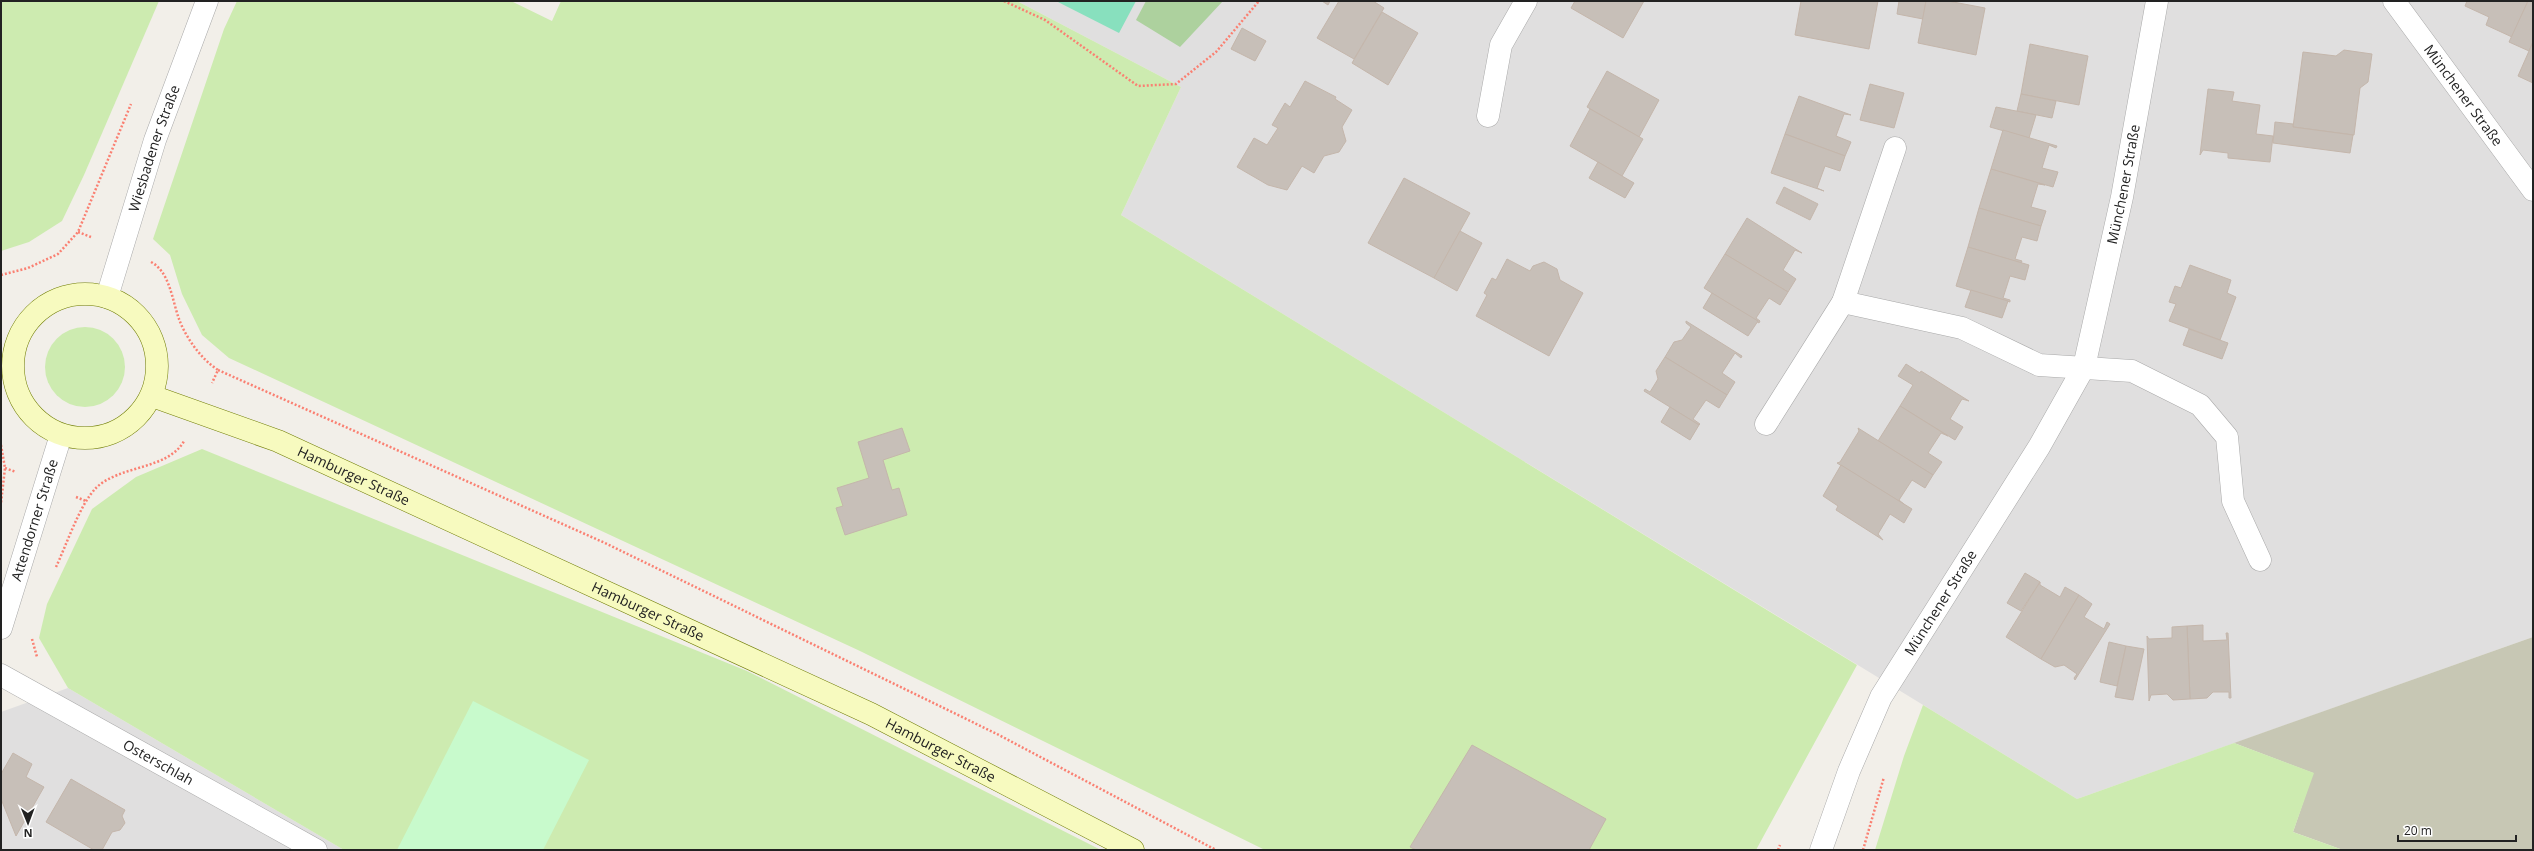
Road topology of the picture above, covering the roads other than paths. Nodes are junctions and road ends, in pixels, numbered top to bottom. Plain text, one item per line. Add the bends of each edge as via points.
1 (207, 1) edge
2 (1526, 1) edge
3 (2157, 1) edge
4 (2394, 1) edge
5 (1488, 116) dead end
6 (1895, 148) dead end
7 (2533, 190) edge
8 (107, 297) junction
9 (1843, 302) junction
10 (10, 334) edge
11 (2084, 367) junction
12 (152, 396) junction
13 (1766, 424) dead end
14 (62, 435) junction
15 (2260, 560) dead end
16 (1, 628) edge
17 (1, 675) edge
18 (316, 850) edge
19 (1133, 850) edge
20 (1821, 850) edge

1 - 8 street, Wiesbadener Straße via 155,140
2 - 5 street via 1501,45
3 - 11 street, Münchener Straße via 2122,197
4 - 7 street, Münchener Straße
6 - 9 street
8 - 10 main road via 93,294 75,295 57,300 41,309
8 - 12 main road via 122,304 147,328 155,344 158,361
9 - 11 street via 1962,328 2039,364
9 - 13 street
10 - 14 main road via 14,376 19,395 29,412
11 - 15 street via 2132,371 2200,405 2227,437 2233,501
11 - 20 street, Münchener Straße via 2040,447 1881,697 1849,771
12 - 14 main road via 140,414 124,428 104,436 83,439
12 - 19 main road, Hamburger Straße via 278,441 871,714
14 - 16 street, Attendorner Straße
17 - 18 street, Osterschlah

